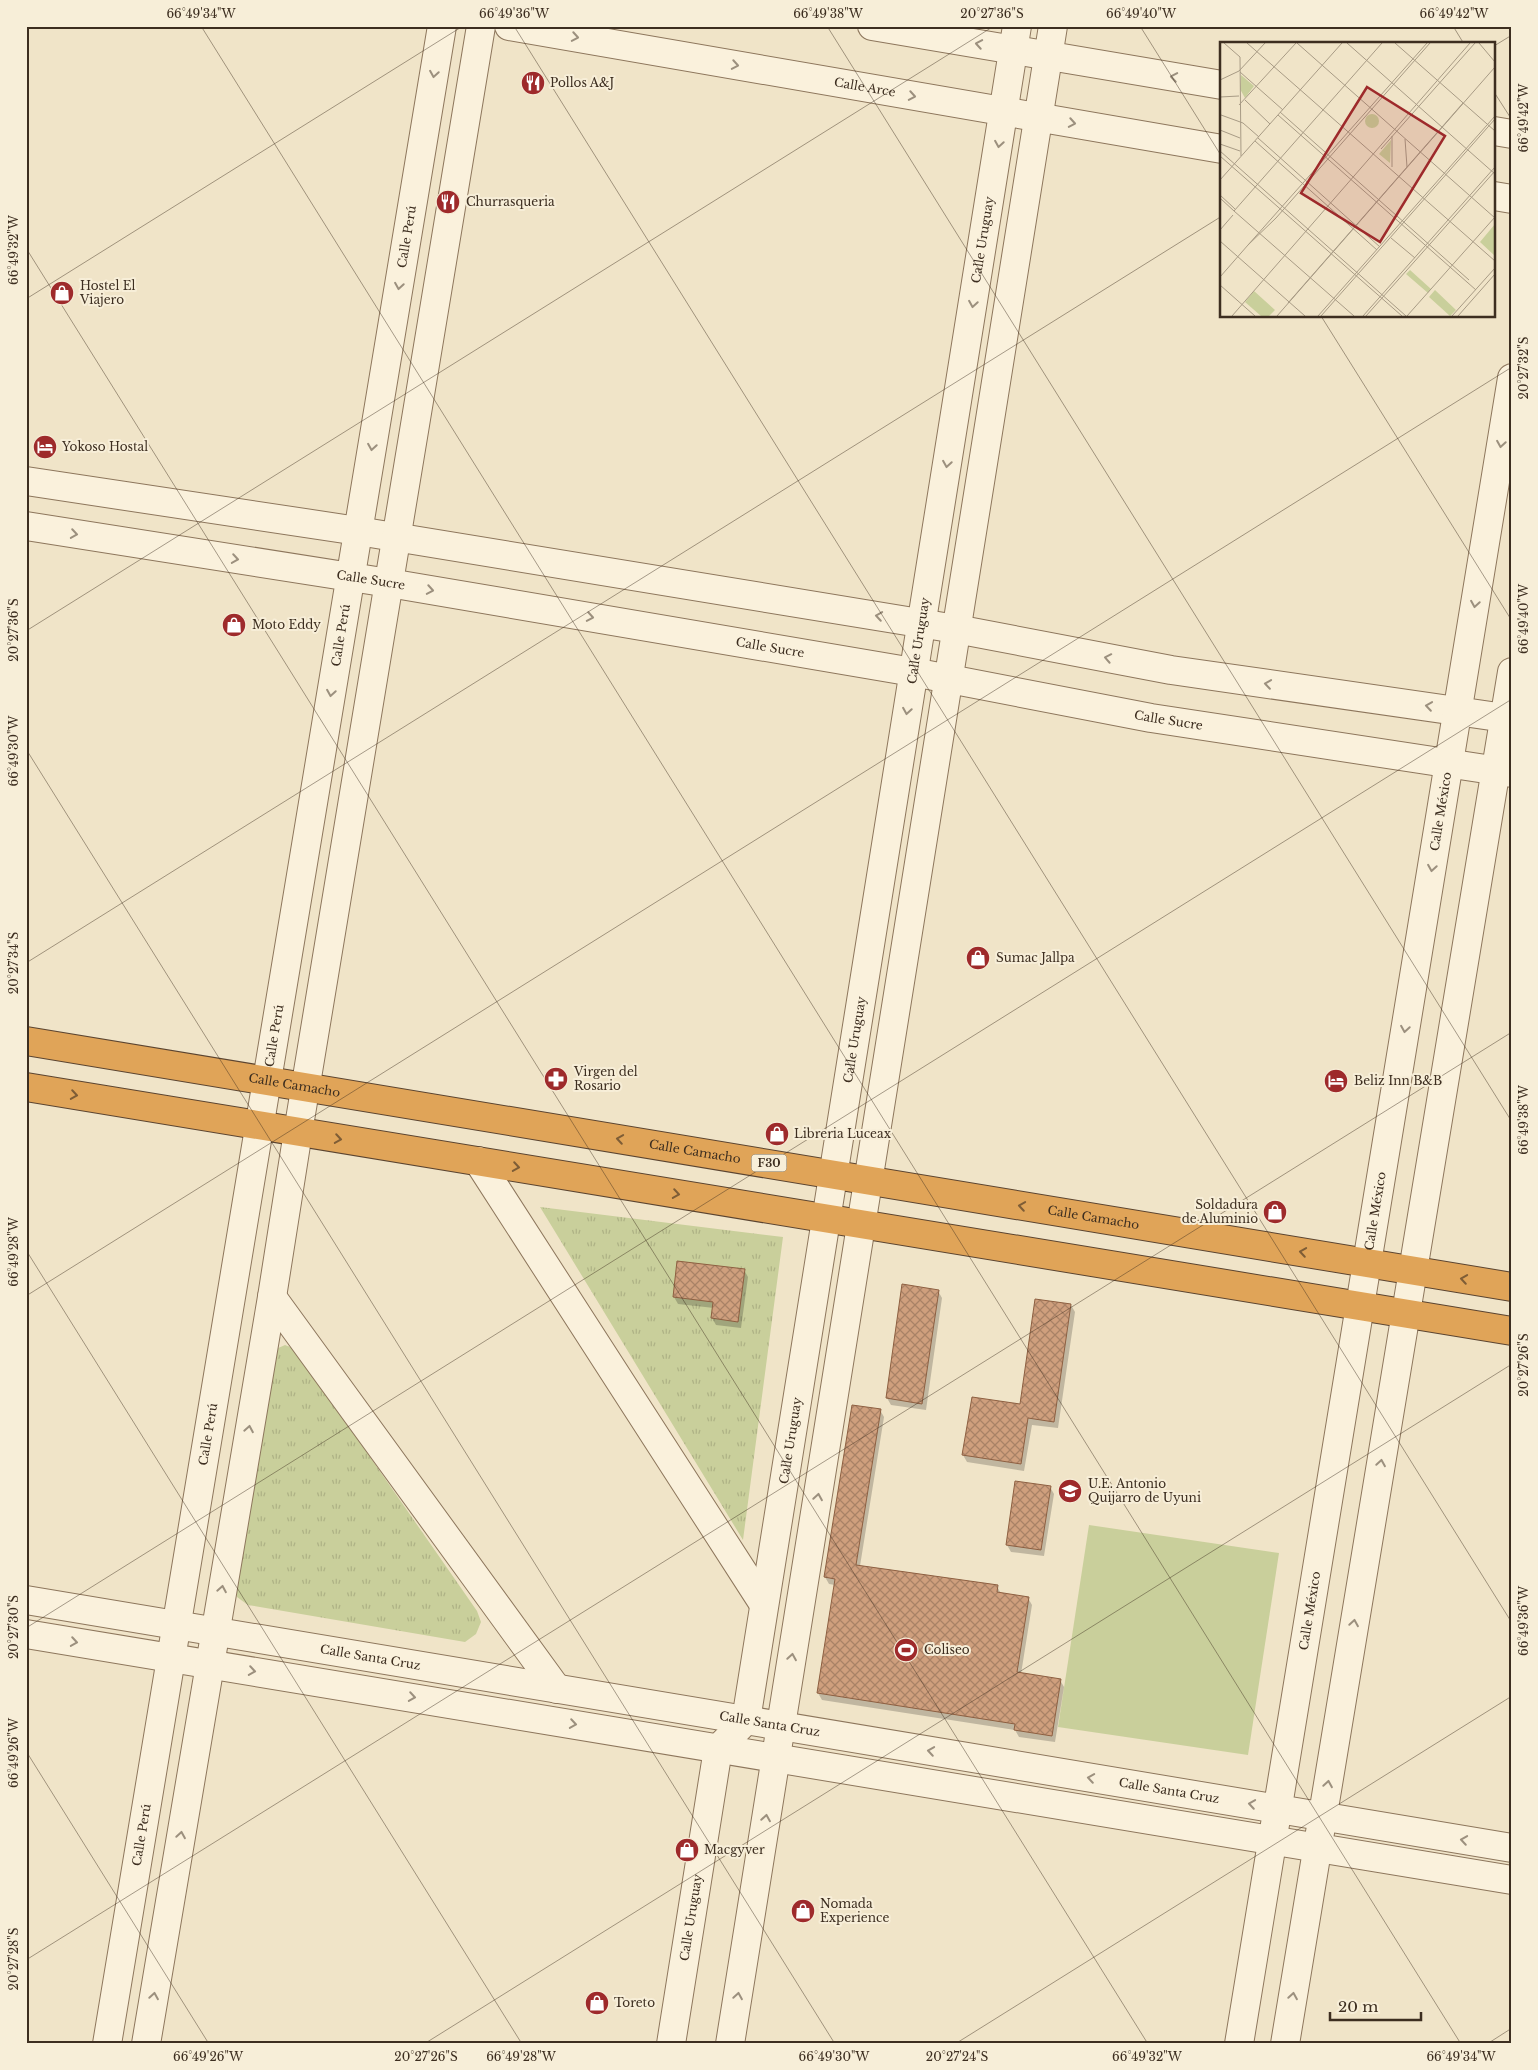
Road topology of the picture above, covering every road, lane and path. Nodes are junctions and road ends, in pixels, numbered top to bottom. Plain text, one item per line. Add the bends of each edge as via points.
1 (442, 26) edge
2 (482, 26) edge
3 (509, 26) edge
4 (872, 26) edge
5 (1053, 26) edge
6 (1015, 38) edge
7 (1048, 56) junction
8 (1220, 85) edge
9 (1004, 111) junction
10 (1038, 117) junction
11 (1496, 131) edge
12 (1512, 134) edge
13 (1220, 149) edge
14 (1496, 196) edge
15 (1512, 199) edge
16 (1512, 378) edge
17 (26, 481) edge
18 (26, 526) edge
19 (358, 531) junction
20 (397, 538) junction
21 (351, 577) junction
22 (389, 584) junction
23 (921, 623) junction
24 (956, 629) junction
25 (913, 672) junction
26 (1512, 672) edge
27 (948, 678) junction
28 (1458, 710) junction
29 (1508, 718) edge
30 (1449, 762) junction
31 (1504, 772) edge
32 (26, 1040) edge
33 (267, 1080) junction
34 (305, 1086) junction
35 (26, 1087) edge
36 (260, 1125) junction
37 (298, 1132) junction
38 (478, 1161) junction
39 (832, 1174) junction
40 (868, 1180) junction
41 (825, 1218) junction
42 (861, 1224) junction
43 (1367, 1263) junction
44 (1412, 1270) junction
45 (1512, 1287) edge
46 (272, 1297) junction
47 (1360, 1306) junction
48 (1406, 1314) junction
49 (1512, 1331) edge
50 (26, 1600) edge
51 (764, 1602) junction
52 (176, 1625) junction
53 (215, 1632) junction
54 (26, 1634) edge
55 (171, 1658) junction
56 (209, 1664) junction
57 (557, 1689) junction
58 (746, 1720) junction
59 (781, 1726) junction
60 (718, 1748) junction
61 (776, 1758) junction
62 (1278, 1809) junction
63 (1322, 1816) junction
64 (1272, 1841) junction
65 (1317, 1848) junction
66 (1512, 1848) edge
67 (1512, 1880) edge
68 (107, 2044) edge
69 (146, 2044) edge
70 (671, 2044) edge
71 (730, 2044) edge
72 (1239, 2044) edge
73 (1285, 2044) edge

1 -> 19 street, Calle Perú
2 - 20 street
3 -> 9 street, Calle Arce
6 -> 4 street
5 - 7 street
6 - 7 street
6 - 9 street, Calle Uruguay
8 -> 7 street
7 - 10 street
9 - 10 street, Calle Arce
9 -> 23 street, Calle Uruguay
10 -> 13 street, Calle Arce
10 - 24 street
11 - 12 street
14 - 15 street
16 -> 28 street, Calle México
17 - 19 street
18 -> 21 street, Calle Sucre
19 - 20 street
19 - 21 street, Calle Perú
20 - 22 street
23 -> 20 street
21 - 22 street, Calle Sucre
21 -> 33 street, Calle Perú
22 -> 25 street, Calle Sucre
22 - 34 street
23 - 24 street
23 - 25 street, Calle Uruguay
24 - 27 street
28 -> 24 street via 1171,670
25 - 27 street, Calle Sucre
25 -> 39 street, Calle Uruguay
26 - 29 street
27 - 30 street, Calle Sucre via 1151,718
27 - 40 street
28 - 29 street
28 - 30 street, Calle México
29 - 31 street
30 - 31 street, Calle Sucre
30 -> 43 street, Calle México
31 - 44 street
32 - 33 highway, Calle Camacho / F30
33 - 34 highway, Calle Camacho / F30
33 - 36 street, Calle Perú
34 - 37 street
39 -> 34 highway, Calle Camacho / F30
35 -> 36 highway
36 - 37 highway
36 - 52 street, Calle Perú
37 -> 38 highway
37 - 46 street
38 -> 41 highway
38 - 51 street
39 - 40 highway, Calle Camacho / F30
39 - 41 street, Calle Uruguay
40 - 42 street
43 -> 40 highway, Calle Camacho / F30
41 - 42 highway
41 - 51 street, Calle Uruguay
42 - 47 highway
59 -> 42 street
43 - 44 highway, Calle Camacho / F30
43 - 47 street, Calle México
45 -> 44 highway, Calle Camacho / F30
44 - 48 street
53 -> 46 street
46 - 57 street
47 - 48 highway
47 - 62 street, Calle México
48 - 49 highway
63 -> 48 street
50 - 52 street, Calle Santa Cruz
51 - 58 street, Calle Uruguay
52 - 53 street, Calle Santa Cruz
52 - 55 street, Calle Perú
53 - 56 street
53 - 57 street, Calle Santa Cruz
54 -> 55 street
55 - 56 street
55 - 68 street, Calle Perú
56 -> 60 street
69 -> 56 street
57 - 58 street, Calle Santa Cruz
58 - 59 street, Calle Santa Cruz
58 - 60 street
59 - 61 street
62 -> 59 street, Calle Santa Cruz
60 - 61 street
60 - 70 street, Calle Uruguay
61 - 64 street
71 -> 61 street
62 - 63 street, Calle Santa Cruz
62 - 64 street, Calle México
63 - 65 street
66 -> 63 street, Calle Santa Cruz
64 - 65 street
64 - 72 street, Calle México
65 - 67 street
73 -> 65 street

